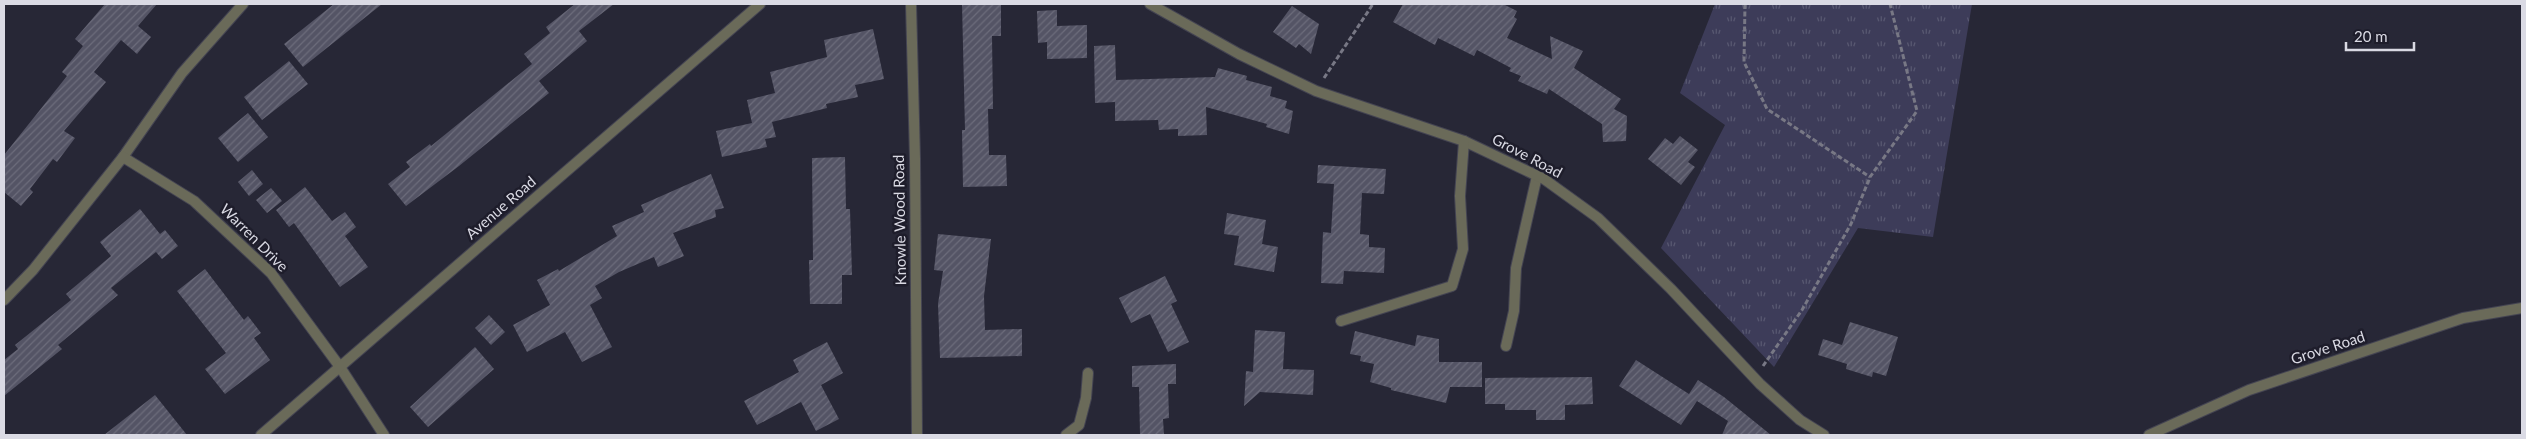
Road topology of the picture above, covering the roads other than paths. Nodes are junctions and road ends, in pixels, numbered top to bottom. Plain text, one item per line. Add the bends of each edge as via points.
1 (243, 4) edge
2 (760, 4) edge
3 (911, 4) edge
4 (1150, 4) edge
5 (1464, 140) junction
6 (122, 157) junction
7 (1537, 176) junction
8 (4, 300) edge
9 (2522, 308) edge
10 (1341, 321) dead end
11 (1506, 346) dead end
12 (340, 367) junction
13 (1088, 374) dead end
14 (261, 435) edge
15 (384, 435) edge
16 (918, 435) edge
17 (1066, 435) edge
18 (1824, 435) edge
19 (2149, 435) edge

1 - 6 street via 182,73
2 - 12 street, Avenue Road
3 - 16 street, Knowle Wood Road
4 - 5 street, Grove Road via 1239,54 1316,91
5 - 7 street, Grove Road
5 - 10 street via 1460,196 1463,249 1452,286
6 - 8 street via 33,270
6 - 12 street, Warren Drive via 194,201 264,266
7 - 11 street via 1516,268 1514,311
7 - 18 street, Grove Road via 1598,218 1671,289 1760,384 1800,420
9 - 19 street, Grove Road via 2463,318 2249,390
12 - 14 street, Avenue Road
12 - 15 street, Warren Drive
13 - 17 street via 1079,425

